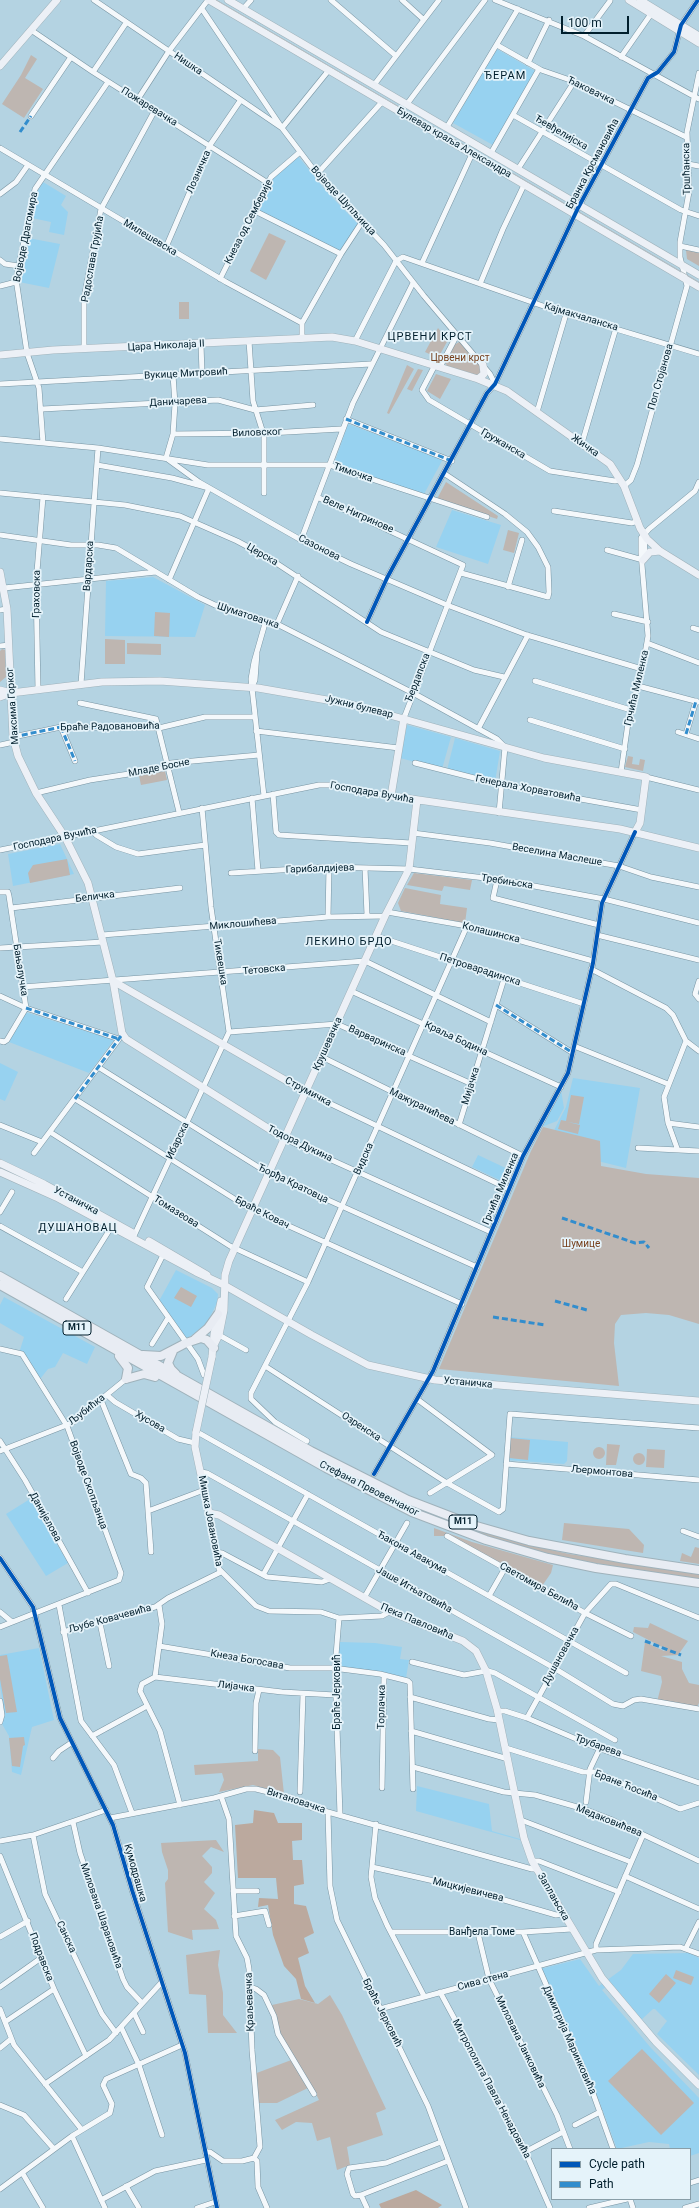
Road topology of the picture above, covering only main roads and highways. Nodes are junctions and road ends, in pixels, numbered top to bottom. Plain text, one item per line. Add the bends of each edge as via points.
1 (57, 0) edge
2 (208, 0) edge
3 (228, 0) edge
4 (629, 0) edge
5 (640, 0) edge
6 (680, 28) junction
7 (699, 36) edge
8 (699, 43) edge
9 (0, 66) edge
10 (699, 275) edge
11 (699, 287) edge
12 (0, 355) edge
13 (483, 365) road end
14 (478, 379) junction
15 (660, 550) junction
16 (643, 558) road end
17 (0, 572) edge
18 (699, 575) edge
19 (3, 610) edge
20 (0, 690) edge
21 (11, 693) junction
22 (0, 697) edge
23 (404, 718) junction
24 (646, 777) joint
25 (391, 796) joint
26 (417, 800) junction
27 (635, 832) junction
28 (699, 848) edge
29 (113, 981) junction
30 (120, 1037) joint
31 (306, 1092) junction
32 (285, 1139) junction
33 (0, 1163) edge
34 (0, 1172) edge
35 (134, 1236) junction
36 (1, 1279) edge
37 (224, 1285) junction
38 (225, 1293) junction
39 (218, 1314) junction
40 (195, 1339) junction
41 (214, 1346) junction
42 (111, 1348) junction
43 (173, 1351) junction
44 (138, 1355) junction
45 (171, 1382) junction
46 (186, 1382) junction
47 (699, 1401) edge
48 (209, 1513) joint
49 (699, 1570) edge
50 (699, 1583) edge
51 (486, 1671) joint
52 (699, 2085) edge

1 - 9 main road
2 - 11 main road, Булевар краља Александра
3 - 10 main road, Булевар краља Александра
4 - 6 main road
5 - 6 main road
6 - 7 main road
6 - 8 main road
12 - 14 main road, Цара Николаја II via 332,337 380,348
13 - 14 main road via 484,374
14 - 15 main road, Жичка via 495,384 610,464 623,483 644,534
15 - 16 main road via 650,552
15 - 18 main road
17 - 19 main road, Максима Горког via 4,588
19 - 21 main road, Максима Горког via 9,646
20 - 21 main road, Јужни булевар
21 - 22 main road, Јужни булевар
21 - 23 main road, Јужни булевар via 112,681 173,681 252,687 318,697
21 - 29 main road, Максима Горког via 14,739 19,760 36,794 66,837 85,876 93,897
23 - 24 main road, Јужни булевар via 544,758
23 - 25 main road, Ђердапска
24 - 27 main road, Грчића Миленка via 639,826
25 - 26 main road, Господара Вучића
26 - 27 main road, Господара Вучића
26 - 31 main road, Крушевачка via 409,869 386,914
27 - 28 main road, Господара Вучића
29 - 30 main road, Максима Горког
29 - 31 main road, Струмичка
30 - 32 main road, Тодора Дукина
31 - 32 main road, Крушевачка
32 - 37 main road, Крушевачка via 235,1248 225,1273
33 - 35 main road, Устаничка via 44,1184
34 - 35 main road, Устаничка
35 - 37 main road, Устаничка
36 - 42 highway, M11
36 - 44 highway, M11
37 - 38 main road, Крушевачка
37 - 47 main road, Устаничка via 360,1362 388,1370 429,1379
38 - 39 main road
38 - 41 main road via 219,1336
39 - 40 highway via 208,1328
39 - 41 main road
40 - 41 highway via 206,1339
40 - 43 highway
41 - 48 main road, Мишка Јовановића, bridge via 195,1443
42 - 45 highway, M11
42 - 45 highway via 127,1365 126,1379 144,1374
43 - 44 highway via 158,1356
43 - 46 highway via 169,1358 169,1367
44 - 46 highway, M11
45 - 50 highway, Стефана Првовенчаног / M11 via 372,1494 448,1526 516,1549 566,1562
46 - 49 highway, Стефана Првовенчаног / M11 via 363,1480 467,1523 557,1547
48 - 51 main road, Пека Павловића via 219,1515 389,1612 467,1644 478,1656
51 - 52 main road, Заплањска via 506,1748 524,1840 532,1861 602,1978 656,2042

